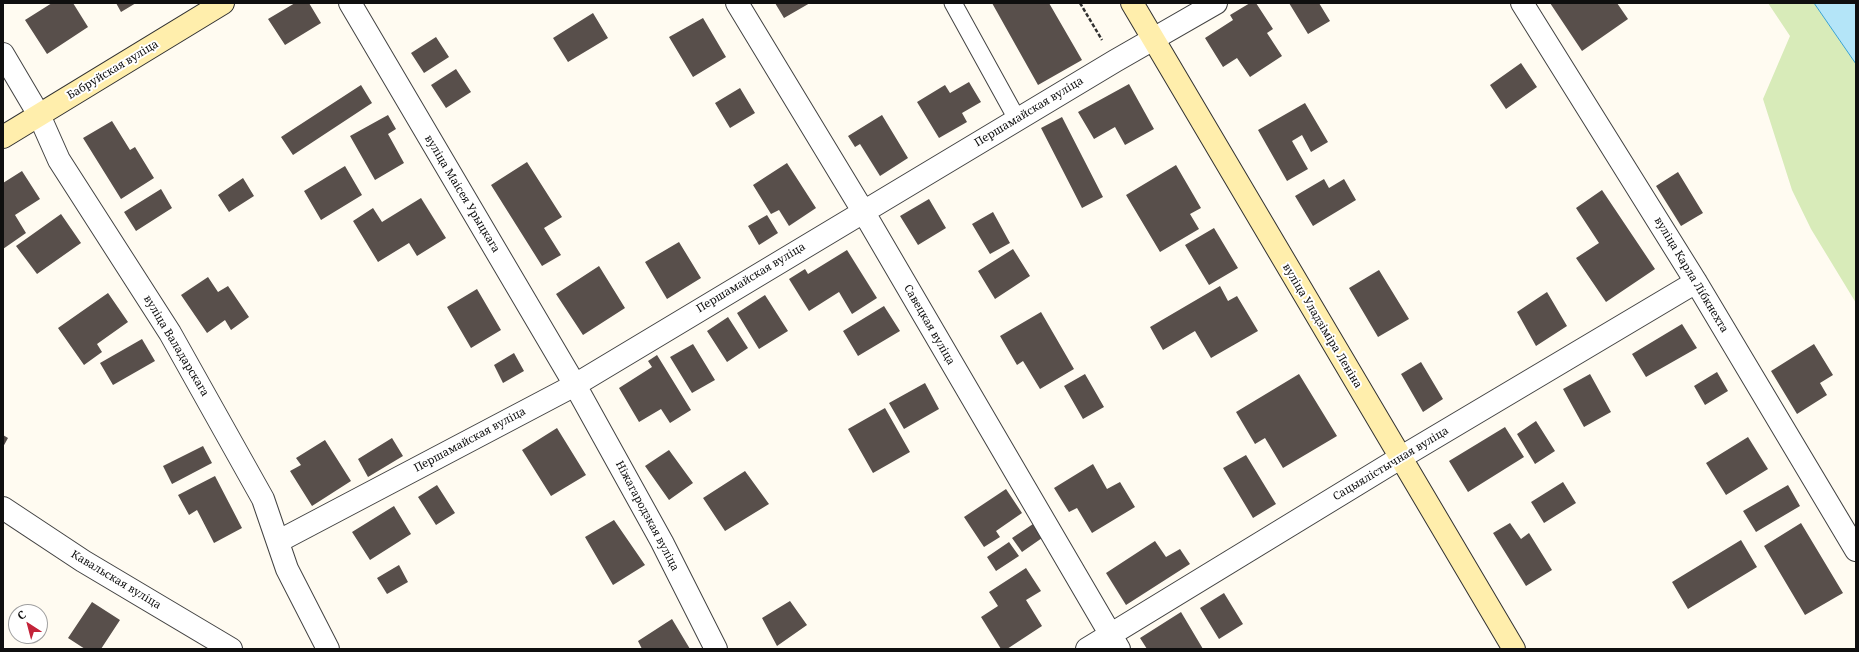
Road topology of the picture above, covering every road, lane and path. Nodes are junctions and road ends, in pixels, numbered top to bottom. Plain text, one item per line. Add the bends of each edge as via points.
1 (223, 3) edge
2 (350, 3) edge
3 (737, 3) edge
4 (953, 3) edge
5 (1080, 3) edge
6 (1132, 3) edge
7 (1216, 3) edge
8 (1522, 3) edge
9 (1152, 39) junction
10 (3, 54) edge
11 (1115, 61) junction
12 (39, 115) junction
13 (1017, 119) junction
14 (3, 137) edge
15 (863, 211) junction
16 (1696, 282) junction
17 (575, 385) junction
18 (1400, 458) junction
19 (3, 508) edge
20 (279, 541) junction
21 (1856, 550) edge
22 (1115, 642) edge
23 (231, 649) edge
24 (328, 649) edge
25 (716, 649) edge
26 (1087, 649) edge
27 (1514, 649) edge

1 - 12 main road, Бабруйская вуліца
2 - 17 street, вуліца Маісея Урыцкага
3 - 15 street, Савецкая вуліца
4 - 13 lane
5 - 11 path
6 - 9 main road, вуліца Уладзіміра Леніна
7 - 9 street, Першамайская вуліца
8 - 16 street, вуліца Карла Лібкнехта
9 - 11 street, Першамайская вуліца
9 - 18 main road, вуліца Уладзіміра Леніна
10 - 12 street, вуліца Валадарскага
11 - 13 street, Першамайская вуліца
12 - 14 main road, Бабруйская вуліца
12 - 20 street, вуліца Валадарскага via 59,160 174,340 263,499
13 - 15 street, Першамайская вуліца
15 - 17 street, Першамайская вуліца
15 - 22 street, Савецкая вуліца
16 - 18 street, Сацыялістычная вуліца
16 - 21 street, вуліца Карла Лібкнехта
17 - 20 street, Першамайская вуліца
17 - 25 street, Ніжагародзкая вуліца via 662,542
18 - 22 street, Сацыялістычная вуліца
18 - 27 main road, вуліца Уладзіміра Леніна
19 - 23 street, Кавальская вуліца via 83,561
20 - 24 street, вуліца Валадарскага via 287,569
22 - 26 street, Сацыялістычная вуліца

